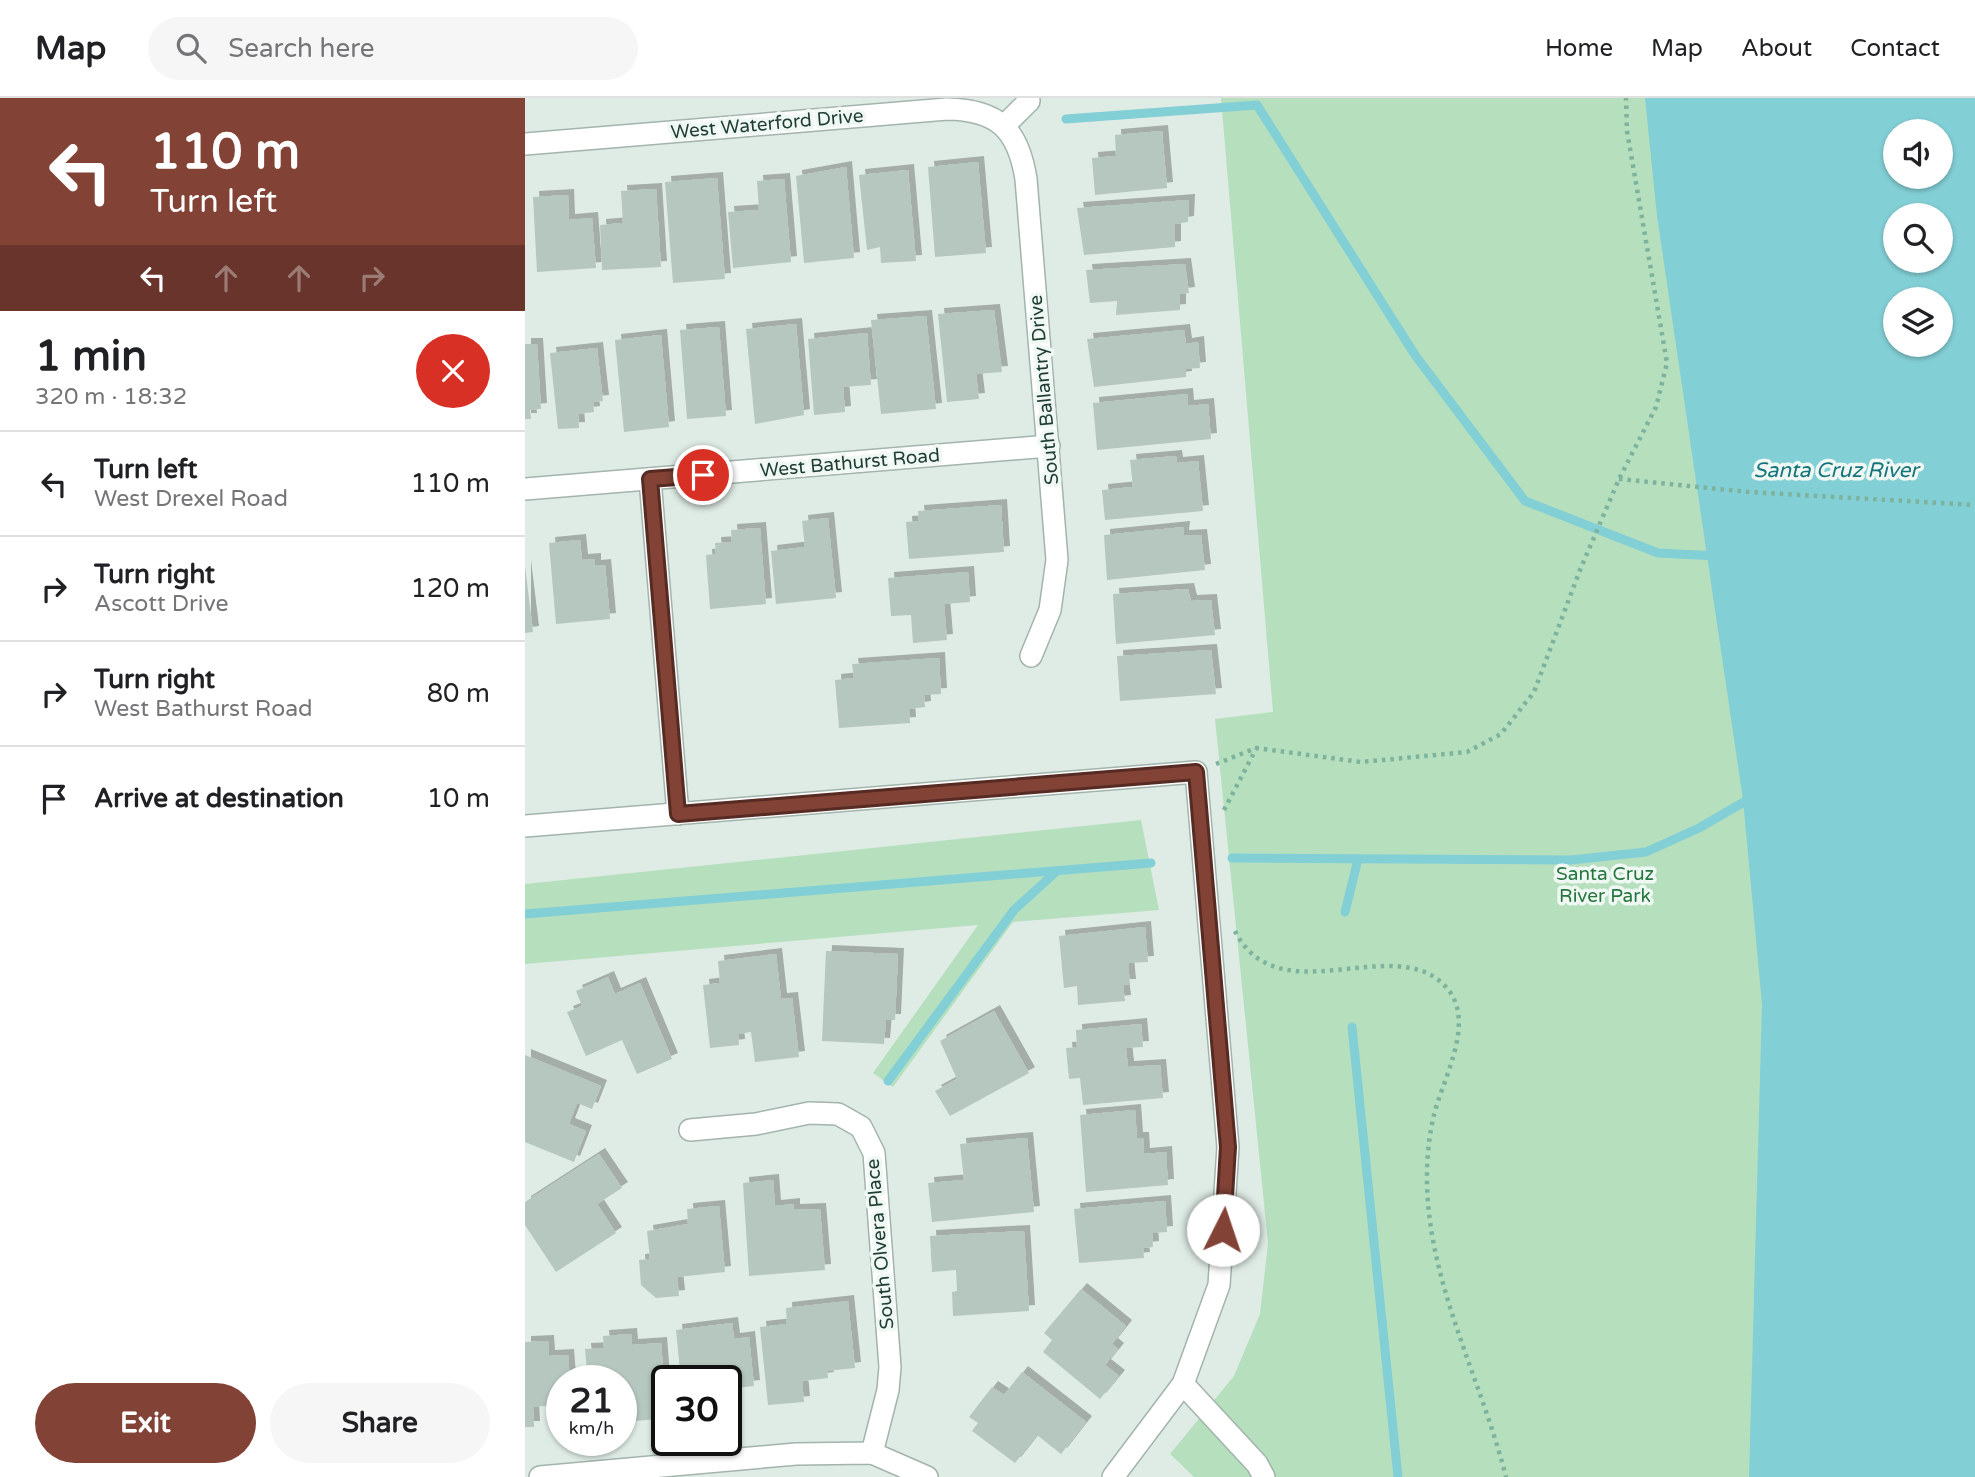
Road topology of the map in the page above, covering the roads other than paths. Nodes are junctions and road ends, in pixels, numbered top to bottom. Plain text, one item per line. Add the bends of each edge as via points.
1 (1029, 101) dead end
2 (1004, 126) junction
3 (525, 144) edge
4 (1049, 446) junction
5 (650, 479) junction
6 (525, 489) edge
7 (1031, 656) dead end
8 (678, 814) junction
9 (525, 826) edge
10 (690, 1130) dead end
11 (1184, 1384) junction
12 (872, 1453) junction
13 (540, 1477) edge
14 (927, 1477) edge
15 (1113, 1477) edge
16 (1264, 1477) edge

1 - 2 street
2 - 3 street, West Waterford Drive via 988,114 947,109
2 - 4 street, South Ballantry Drive via 1023,159 1026,179
4 - 5 street, West Bathurst Road
4 - 7 street, South Ballantry Drive via 1055,586
5 - 6 street, West Bathurst Road
5 - 8 street
8 - 9 street
8 - 11 street via 1196,772 1228,1147 1219,1285
10 - 12 street, South Olvera Place via 809,1113 838,1114 861,1127 874,1153 890,1367
11 - 15 street
11 - 16 street via 1258,1464
12 - 13 street via 796,1454
12 - 14 street

